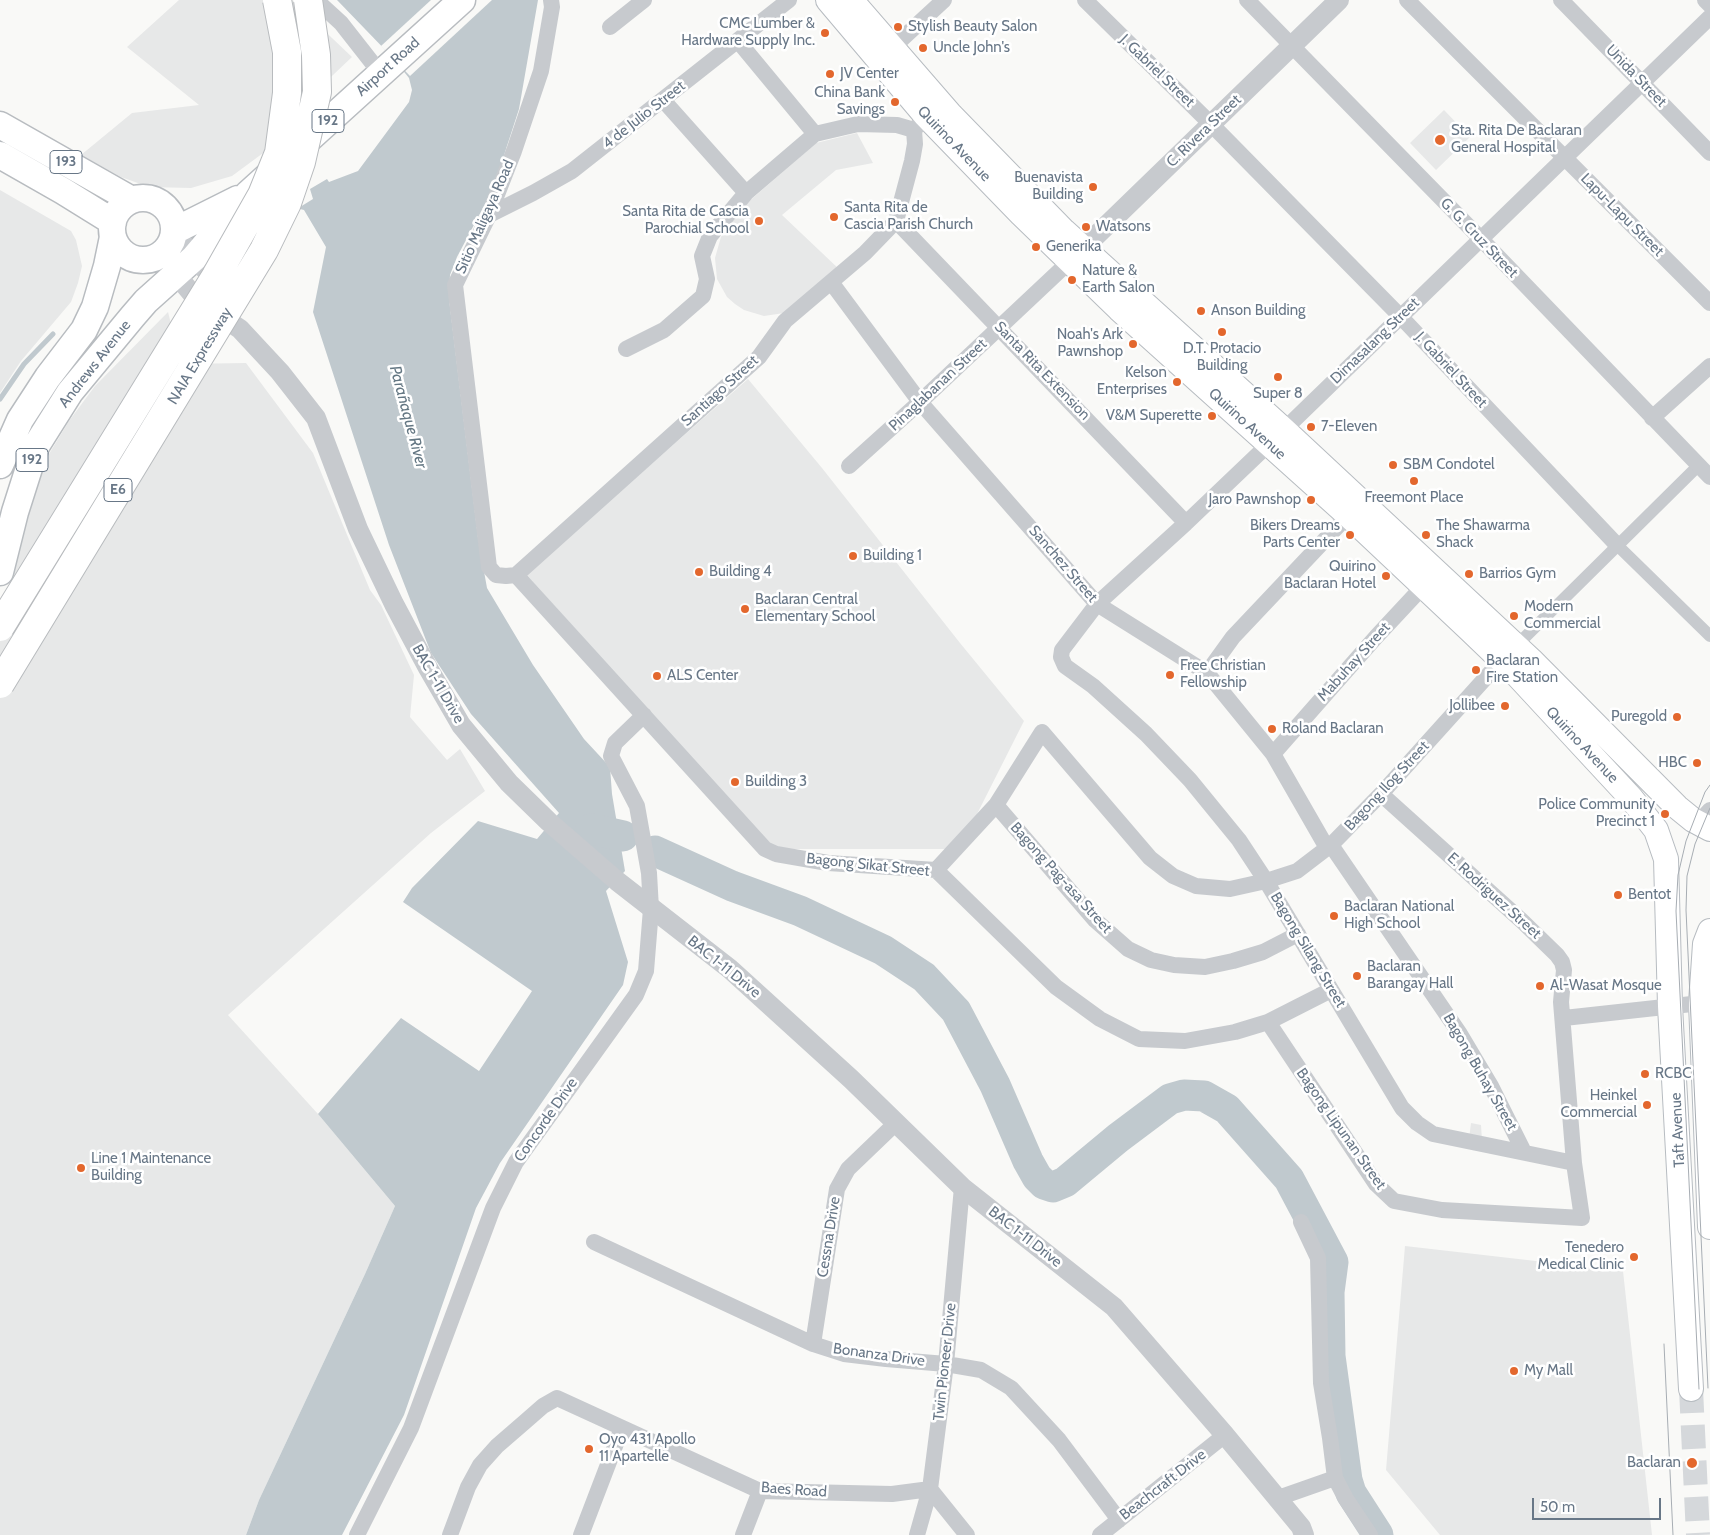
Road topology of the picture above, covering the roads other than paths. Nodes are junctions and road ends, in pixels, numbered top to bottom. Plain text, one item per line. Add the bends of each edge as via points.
1 (278, 0) edge
2 (308, 0) edge
3 (316, 0) edge
4 (462, 0) edge
5 (551, 0) edge
6 (644, 0) edge
7 (789, 0) edge
8 (828, 0) edge
9 (851, 0) edge
10 (944, 0) edge
11 (1085, 0) edge
12 (1247, 0) edge
13 (1338, 0) edge
14 (1407, 0) edge
15 (1561, 0) edge
16 (1706, 0) edge
17 (1710, 5) edge
18 (1710, 17) edge
19 (610, 27) dead end
20 (738, 41) junction
21 (1291, 46) junction
22 (892, 48) junction
23 (388, 67) junction
24 (1642, 83) junction
25 (663, 100) junction
26 (927, 116) junction
27 (1211, 124) junction
28 (0, 125) edge
29 (815, 134) junction
30 (1710, 153) edge
31 (0, 155) edge
32 (1565, 158) junction
33 (746, 193) junction
34 (248, 194) junction
35 (132, 200) junction
36 (489, 215) junction
37 (896, 221) junction
38 (113, 229) junction
39 (1481, 239) junction
40 (166, 244) junction
41 (1076, 255) junction
42 (185, 266) junction
43 (831, 282) junction
44 (146, 301) junction
45 (1710, 303) edge
46 (1400, 316) junction
47 (1000, 328) junction
48 (626, 349) dead end
49 (1710, 366) edge
50 (920, 402) junction
51 (1652, 418) junction
52 (1276, 437) junction
53 (0, 466) edge
54 (849, 466) dead end
55 (1705, 471) edge
56 (1355, 509) junction
57 (1186, 523) junction
58 (1617, 545) junction
59 (0, 572) edge
60 (511, 576) junction
61 (1431, 579) junction
62 (1097, 604) junction
63 (0, 627) edge
64 (1710, 636) edge
65 (1509, 653) junction
66 (1072, 671) joint
67 (1206, 672) junction
68 (0, 684) edge
69 (644, 715) junction
70 (1273, 754) junction
71 (1381, 794) junction
72 (996, 805) junction
73 (1698, 817) edge
74 (1660, 839) junction
75 (1329, 847) junction
76 (936, 870) junction
77 (1266, 881) junction
78 (651, 909) junction
79 (1710, 931) edge
80 (1298, 934) junction
81 (1331, 990) junction
82 (1701, 1003) junction
83 (1670, 1006) junction
84 (1564, 1018) junction
85 (1268, 1022) junction
86 (896, 1123) junction
87 (1524, 1152) junction
88 (1574, 1163) junction
89 (962, 1187) junction
90 (1582, 1218) joint
91 (1301, 1222) dead end
92 (1710, 1226) edge
93 (594, 1242) dead end
94 (813, 1344) junction
95 (946, 1364) junction
96 (1697, 1384) tunnel mouth
97 (622, 1428) junction
98 (1225, 1435) junction
99 (1335, 1478) junction
100 (930, 1489) junction
101 (760, 1490) junction
102 (1278, 1498) junction
103 (1119, 1520) junction
104 (357, 1535) edge
105 (450, 1535) edge
106 (581, 1535) edge
107 (743, 1535) edge
108 (917, 1535) edge
109 (967, 1535) edge
110 (1100, 1535) edge
111 (1304, 1535) edge
112 (1370, 1535) edge

1 - 63 highway, NAIA Expressway / E6, bridge via 287,52 287,92 279,154 262,195 234,246
2 - 68 highway, NAIA Expressway / E6, bridge via 316,55 317,92 301,162 287,203 264,250
3 - 23 street
4 - 23 main road, Airport Road / 192
5 - 36 street, Sitio Maligaya Road via 541,71
6 - 19 street
7 - 20 street, 4 de Julio Street
8 - 26 main road, Quirino Avenue
9 - 22 main road, Quirino Avenue
10 - 22 street
11 - 27 street, J. Gabriel Street
12 - 21 street, G. G. Cruz Street
13 - 21 street, C. Rivera Street
14 - 32 street, Lapu-Lapu Street
15 - 24 street, Unida Street
16 - 17 street
18 - 24 street, Dimasalang Street
20 - 25 street, 4 de Julio Street
20 - 29 street
21 - 27 street, C. Rivera Street
21 - 39 street, G. G. Cruz Street
22 - 26 main road, Quirino Avenue
23 - 34 main road, Airport Road / 192
24 - 30 street, Unida Street
24 - 32 street, Dimasalang Street
25 - 33 street
25 - 36 street, 4 de Julio Street via 572,171
26 - 29 street via 897,125 858,124
26 - 37 street, Santiago Street via 915,144
26 - 41 main road, Quirino Avenue via 1021,214
27 - 41 street, C. Rivera Street
27 - 46 street, J. Gabriel Street
28 - 35 main road, 193
29 - 33 street
31 - 38 main road, 193 via 70,195
32 - 39 street, Dimasalang Street
32 - 45 street, Lapu-Lapu Street
33 - 48 street via 710,236 702,256 707,278 703,296 664,330
34 - 40 main road
34 - 42 main road, 192
35 - 38 main road, Andrews Avenue / 192 via 120,209
35 - 40 main road via 144,198 166,208 172,218
36 - 60 street, Sitio Maligaya Road via 455,284 489,567 496,575
37 - 43 street, Santiago Street
37 - 47 street, Santa Rita Extension
38 - 40 main road via 119,249 130,258 144,260
38 - 53 main road, Andrews Avenue / 192 via 95,307 84,330 20,420
39 - 46 street, Dimasalang Street
39 - 51 street, G. G. Cruz Street
40 - 42 street, BAC 1-11 Drive
40 - 44 main road
41 - 47 street, Pinaglabanan Street
41 - 52 main road, Quirino Avenue via 1120,309
42 - 44 main road, 192
42 - 78 street, BAC 1-11 Drive via 198,301 240,328 316,418 358,529 394,604 461,725 510,783 549,822
43 - 50 street, Sanchez Street
43 - 60 street, Santiago Street via 785,321 759,357
44 - 59 main road, Andrews Avenue / 192 via 70,392 36,446
46 - 52 street, Dimasalang Street
46 - 58 street, J. Gabriel Street
47 - 50 street, Pinaglabanan Street
47 - 57 street, Santa Rita Extension
49 - 51 street
50 - 54 street, Pinaglabanan Street
50 - 62 street, Sanchez Street
51 - 55 street, G. G. Cruz Street
52 - 56 main road, Quirino Avenue
52 - 57 street, Dimasalang Street
55 - 58 street, Bagong Ilog Street
56 - 61 main road, Quirino Avenue
56 - 67 street via 1233,637
57 - 62 street, Dimasalang Street
58 - 64 street, J. Gabriel Street
58 - 65 street, Bagong Ilog Street
60 - 69 street, Bagong Sikat Street
61 - 65 main road, Quirino Avenue
61 - 70 street, Mabuhay Street
62 - 66 street, Dimasalang Street via 1062,650 1063,663
62 - 67 street, Sanchez Street
65 - 71 street, Bagong Ilog Street
65 - 73 main road, Quirino Avenue
65 - 74 main road, Quirino Avenue via 1632,798
66 - 77 street, Bagong Silang Street via 1146,734 1190,780 1239,840
67 - 70 street, Sanchez Street
69 - 76 street, Bagong Sikat Street via 765,849 828,863
69 - 78 street, Concorde Drive via 615,743 611,756 637,806 649,873
70 - 75 street, Sanchez Street
71 - 75 street, Bagong Ilog Street
71 - 84 street, E. Rodriguez Street via 1557,954 1564,970 1561,1002
72 - 76 street
72 - 77 street, Bagong Ilog Street via 1042,732 1150,858 1173,876 1196,886 1230,889
72 - 80 street, Bagong Pag-asa Street via 1095,920 1128,949 1151,960 1205,967 1263,952
73 - 74 main road via 1675,815 1664,827
74 - 83 main road, Taft Avenue via 1667,872
75 - 77 street, Bagong Ilog Street via 1297,871
75 - 87 street, Bagong Buhay Street via 1460,1034
76 - 85 street, Bagong Sikat Street via 1056,987 1100,1019 1139,1039 1185,1041
77 - 80 street, Bagong Silang Street
78 - 86 street, BAC 1-11 Drive via 730,969
78 - 104 street, Concorde Drive via 646,971 636,995 516,1162 493,1208 411,1428
79 - 82 main road, Taft Avenue via 1705,944
80 - 81 street, Bagong Silang Street
81 - 85 street, Bagong Sikat Street
81 - 87 street, Bagong Silang Street via 1402,1108 1417,1123 1433,1134
82 - 83 street
82 - 92 main road, Taft Avenue
83 - 84 street
83 - 96 main road, Taft Avenue
84 - 88 street, E. Rodriguez Street
85 - 90 street, Bagong Lipunan Street via 1376,1184 1394,1201 1442,1210
86 - 89 street, BAC 1-11 Drive
86 - 94 street, Cessna Drive via 848,1169 836,1189
87 - 88 street, Bagong Silang Street
88 - 90 street, E. Rodriguez Street
89 - 95 street, Twin Pioneer Drive
89 - 98 street, BAC 1-11 Drive via 1114,1307
91 - 99 street via 1318,1258 1320,1383
93 - 94 street, Bonanza Drive
94 - 95 street, Bonanza Drive via 844,1354
95 - 100 street, Twin Pioneer Drive
95 - 103 street, Bonanza Drive via 981,1370 1011,1388 1059,1440
97 - 101 street, Baes Road
97 - 105 street, Baes Road via 557,1398 543,1406 480,1465
97 - 106 street
98 - 102 street, BAC 1-11 Drive
98 - 103 street, Beachcraft Drive
99 - 102 street
99 - 112 street
100 - 101 street, Baes Road via 892,1494
100 - 108 street, Twin Pioneer Drive
100 - 109 street
101 - 107 street
102 - 111 street, BAC 1-11 Drive
103 - 110 street, Beachcraft Drive

